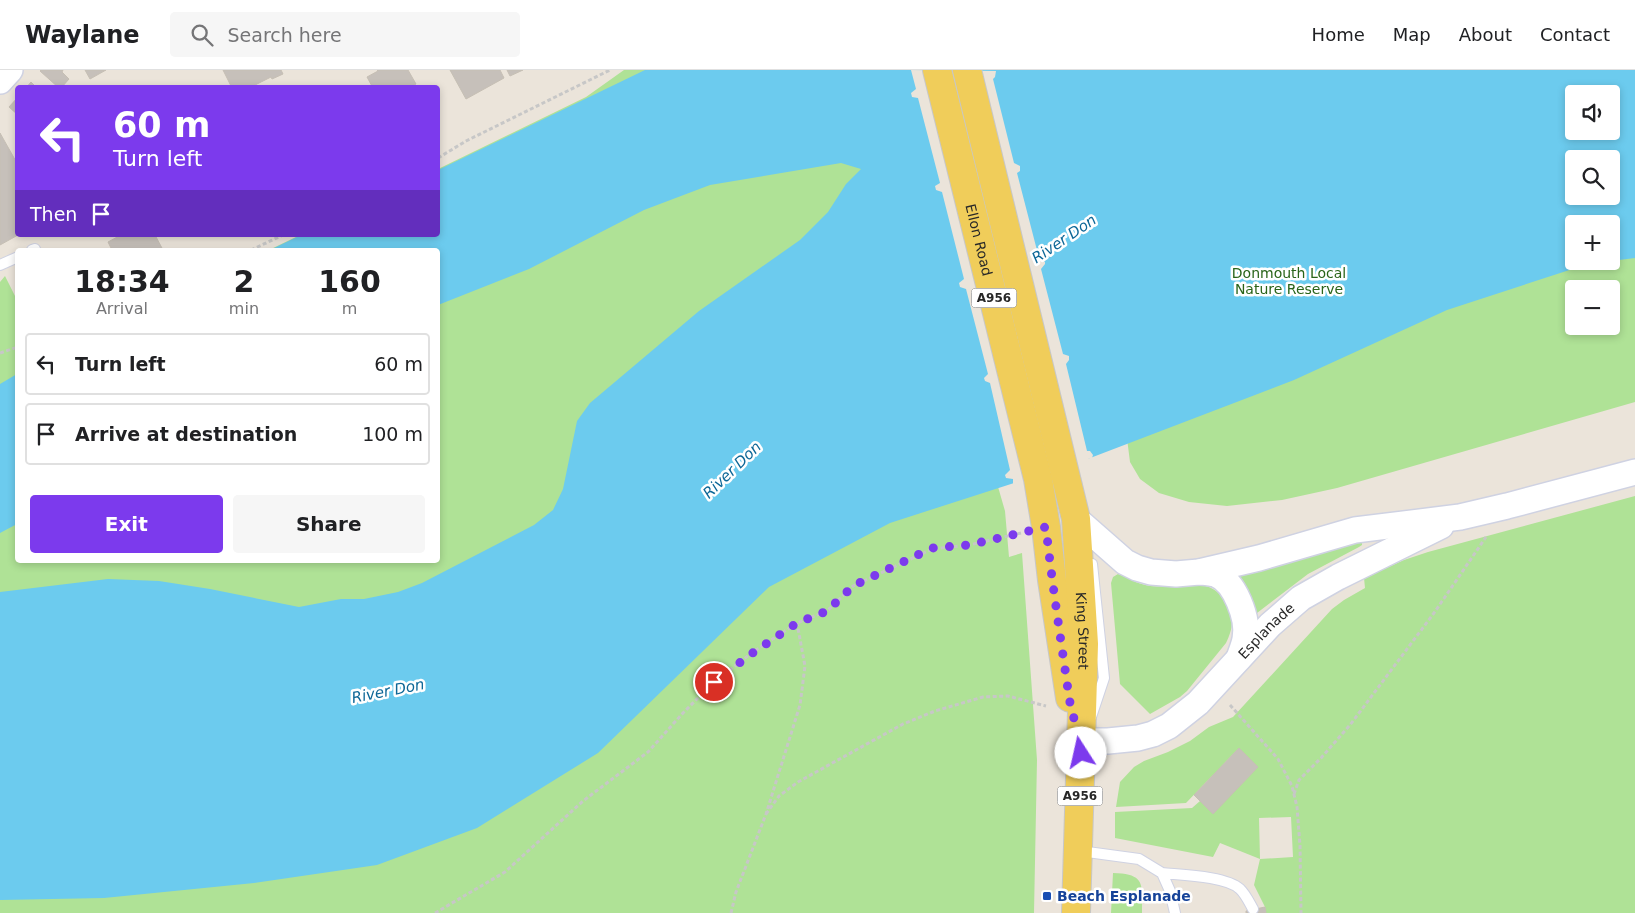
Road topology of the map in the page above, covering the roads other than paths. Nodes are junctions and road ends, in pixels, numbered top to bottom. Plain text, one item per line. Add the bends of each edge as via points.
1 (10, 70) edge
2 (937, 70) edge
3 (967, 70) edge
4 (0, 81) edge
5 (15, 258) edge
6 (0, 265) edge
7 (1635, 472) edge
8 (1460, 517) junction
9 (1076, 519) junction
10 (1046, 527) joint
11 (1199, 572) junction
12 (1239, 658) junction
13 (1080, 741) junction
14 (1079, 851) junction
15 (1162, 873) junction
16 (1253, 909) dead end
17 (1076, 913) edge
18 (1175, 913) edge

1 - 4 street
2 - 10 main road, Ellon Road / A956 via 1038,479
3 - 9 main road, Ellon Road / A956
5 - 6 lane
7 - 8 street, Esplanade
8 - 11 street, Esplanade via 1355,530
8 - 12 street, Esplanade via 1301,598
9 - 11 street, Esplanade via 1125,562 1137,568 1176,574
9 - 13 main road, King Street / A956 via 1084,644
9 - 13 lane via 1089,547 1104,678
10 - 13 main road, King Street / A956 via 1072,714
11 - 12 street via 1216,574 1228,583 1238,599 1245,623 1245,638
12 - 13 street, Esplanade via 1198,703 1154,734 1108,741
13 - 14 main road, King Street / A956
14 - 15 lane via 1139,859
14 - 17 main road, King Street / A956
15 - 16 lane via 1227,882 1246,896
15 - 18 lane

